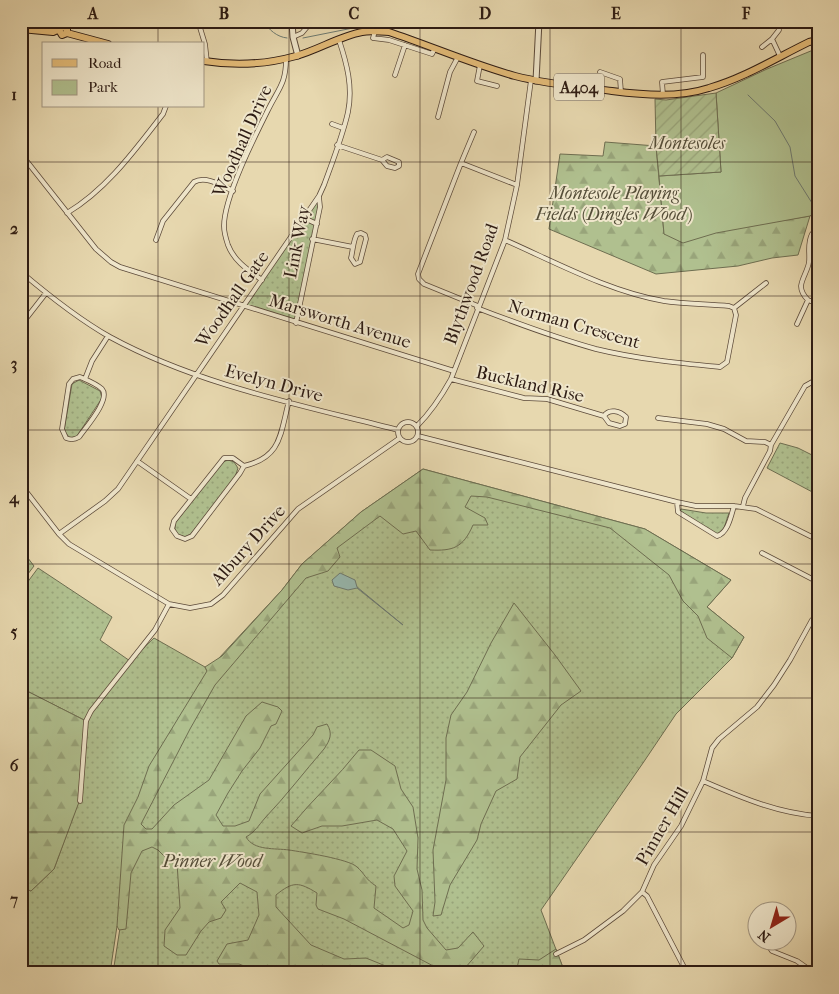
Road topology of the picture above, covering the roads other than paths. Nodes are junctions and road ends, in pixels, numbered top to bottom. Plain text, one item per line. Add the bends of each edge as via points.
1 (198, 21) edge
2 (292, 21) edge
3 (312, 21) edge
4 (539, 21) edge
5 (777, 21) edge
6 (64, 27) edge
7 (21, 29) edge
8 (375, 31) junction
9 (293, 37) junction
10 (772, 39) junction
11 (338, 40) junction
12 (818, 40) edge
13 (103, 42) edge
14 (204, 42) edge
15 (205, 44) edge
16 (406, 45) junction
17 (762, 47) dead end
18 (435, 48) junction
19 (298, 56) junction
20 (703, 56) dead end
21 (780, 56) junction
22 (458, 57) junction
23 (286, 59) junction
24 (205, 62) edge
25 (480, 65) junction
26 (600, 72) dead end
27 (395, 75) dead end
28 (534, 80) junction
29 (497, 86) dead end
30 (621, 92) junction
31 (663, 95) junction
32 (165, 108) edge
33 (438, 117) dead end
34 (332, 124) dead end
35 (343, 128) junction
36 (474, 132) dead end
37 (337, 146) junction
38 (21, 154) edge
39 (382, 160) dead end
40 (461, 163) junction
41 (517, 185) junction
42 (233, 191) junction
43 (319, 196) junction
44 (68, 213) junction
45 (304, 218) junction
46 (317, 224) junction
47 (812, 234) dead end
48 (312, 239) junction
49 (156, 240) dead end
50 (505, 240) junction
51 (353, 247) junction
52 (21, 272) edge
53 (262, 280) junction
54 (760, 281) dead end
55 (46, 293) junction
56 (808, 300) junction
57 (818, 304) edge
58 (244, 306) junction
59 (478, 307) junction
60 (734, 308) junction
61 (296, 322) junction
62 (796, 324) dead end
63 (21, 326) edge
64 (108, 336) junction
65 (454, 371) junction
66 (196, 375) junction
67 (85, 379) junction
68 (451, 379) junction
69 (818, 381) edge
70 (289, 401) junction
71 (604, 416) junction
72 (658, 418) dead end
73 (417, 426) junction
74 (398, 430) junction
75 (418, 436) junction
76 (400, 438) junction
77 (771, 445) junction
78 (137, 461) junction
79 (244, 466) junction
80 (21, 485) edge
81 (191, 500) junction
82 (677, 502) junction
83 (734, 506) junction
84 (743, 506) junction
85 (59, 534) junction
86 (818, 540) edge
87 (762, 553) dead end
88 (818, 582) edge
89 (169, 604) junction
90 (818, 616) edge
91 (703, 781) junction
92 (80, 801) dead end
93 (818, 816) edge
94 (642, 892) junction
95 (774, 952) edge
96 (556, 954) dead end
97 (687, 973) edge
98 (814, 973) edge

1 - 14 street
2 - 9 street
3 - 9 street via 302,33
4 - 28 street
5 - 10 street via 779,30
6 - 7 main road via 53,32
6 - 13 main road
8 - 11 main road, A404
8 - 16 street via 373,38
8 - 18 main road, A404 via 389,32
9 - 19 street
10 - 17 street
10 - 21 street
11 - 19 main road, A404
11 - 35 street, Woodhall Gate via 350,90
12 - 21 main road, A404
15 - 24 street
16 - 18 street via 432,54
16 - 27 street
18 - 22 main road, A404
19 - 23 main road, A404
20 - 31 street via 703,77 662,82
21 - 31 main road, A404 via 710,88
22 - 25 main road, A404
22 - 33 street via 450,72
23 - 24 main road, A404 via 238,65
23 - 42 street, Woodhall Drive via 284,80
25 - 28 main road, A404
25 - 29 street via 478,81
26 - 30 street via 620,79
28 - 30 main road, A404
28 - 41 street, Blythwood Road
30 - 31 main road, A404
32 - 44 street via 125,162 88,199
34 - 35 street
35 - 37 street, Woodhall Gate
36 - 40 street
37 - 39 street
37 - 43 street, Woodhall Gate
38 - 44 street, Marsworth Avenue
40 - 41 street
40 - 59 street, Norman Crescent via 418,274 424,284
41 - 50 street, Blythwood Road
42 - 49 street via 205,179 194,182 163,221
42 - 53 street, Woodhall Drive via 224,227 228,245 242,266
43 - 45 street, Woodhall Gate
43 - 46 street, Link Way
44 - 58 street, Marsworth Avenue via 96,249 120,267
45 - 46 street
45 - 53 street, Woodhall Gate
46 - 48 street, Link Way
47 - 56 street via 809,261 801,286 802,295
48 - 51 street
48 - 61 street, Link Way
50 - 59 street, Blythwood Road
50 - 60 street via 630,292 664,301
51 - 51 street via 357,234 365,235 358,264 351,258
52 - 55 street, Evelyn Drive
53 - 58 street, Woodhall Gate
54 - 60 street via 765,284
55 - 63 street
55 - 64 street, Evelyn Drive
56 - 57 street
56 - 62 street
58 - 61 street, Marsworth Avenue
58 - 66 street, Woodhall Gate
59 - 60 street, Norman Crescent via 518,324 596,349 646,359 720,367 726,362 736,315
59 - 65 street, Blythwood Road
61 - 65 street, Marsworth Avenue
64 - 66 street, Evelyn Drive
64 - 67 street
65 - 68 street, Blythwood Road
66 - 70 street, Evelyn Drive
66 - 78 street, Woodhall Gate
67 - 67 street via 102,388 104,401 79,436 70,440 62,429 69,384 73,379
68 - 71 street, Buckland Rise via 524,398 547,399
68 - 73 street, Blythwood Road via 442,396
69 - 77 street via 805,386
70 - 74 street, Evelyn Drive
70 - 79 street via 278,442 270,454
71 - 71 street, Buckland Rise via 611,410 624,414 627,422 620,426 609,423
72 - 77 street via 707,424 746,441
73 - 74 street via 405,422
73 - 75 street
74 - 76 street
75 - 76 street via 412,442
75 - 82 street
76 - 89 street, Albury Drive via 298,509 223,595 211,604 190,608
77 - 84 street
78 - 81 street
78 - 85 street, Woodhall Gate via 118,489
79 - 81 street via 233,458 224,458
79 - 81 street via 192,536 177,536 172,529 174,521
80 - 85 street, Albury Drive
82 - 83 street via 696,506
82 - 83 street via 678,512 717,536 725,531
83 - 84 street
84 - 86 street
85 - 89 street, Albury Drive via 70,544
87 - 88 street
89 - 92 street via 155,630 91,710 86,721
90 - 91 street, Pinner Hill via 812,620 786,666 757,707 712,748
91 - 93 street via 786,812
91 - 94 street, Pinner Hill
94 - 96 street, Pinner Hill via 623,911 584,940
94 - 97 street
95 - 98 street via 797,961

